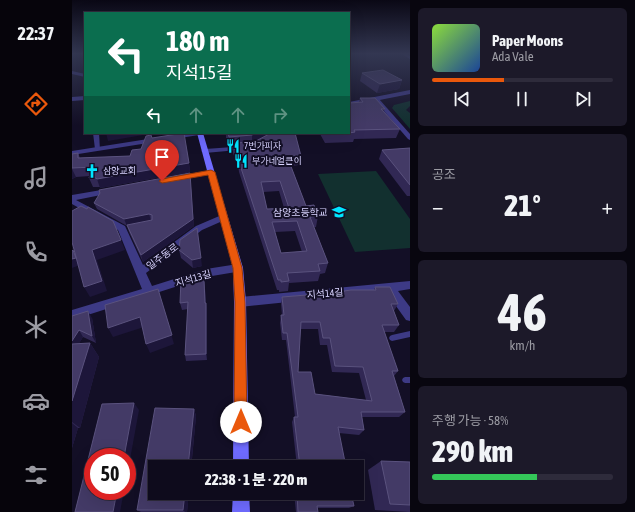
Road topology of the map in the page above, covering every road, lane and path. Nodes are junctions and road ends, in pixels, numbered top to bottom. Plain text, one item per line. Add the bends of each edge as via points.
1 (410, 92) edge
2 (84, 98) edge
3 (72, 99) edge
4 (376, 100) junction
5 (350, 104) edge
6 (96, 134) edge
7 (193, 134) edge
8 (199, 134) edge
9 (410, 138) edge
10 (253, 148) edge
11 (98, 149) junction
12 (205, 151) junction
13 (72, 153) edge
14 (211, 172) junction
15 (170, 180) edge
16 (125, 188) edge
17 (72, 198) edge
18 (72, 201) edge
19 (224, 217) junction
20 (238, 268) junction
21 (141, 272) junction
22 (410, 285) edge
23 (389, 287) junction
24 (148, 292) junction
25 (240, 302) junction
26 (72, 315) edge
27 (410, 316) edge
28 (410, 334) edge
29 (392, 338) dead end
30 (241, 460) edge
31 (241, 500) edge
32 (241, 512) edge

1 - 4 street
2 - 3 street
4 - 5 street
4 - 9 street
6 - 11 street
7 - 11 street
8 - 12 main road
10 - 12 street
11 - 13 street
12 - 14 main road
14 - 15 street
14 - 19 main road
16 - 17 street
18 - 21 street via 126,229
19 - 20 main road
19 - 21 street, 일주동로 via 199,228
20 - 24 street, 지석13길 via 206,273
20 - 25 main road
21 - 24 street
22 - 23 street, 지석14길
23 - 25 street, 지석14길
23 - 27 street
24 - 26 street, 지석13길
25 - 30 main road
28 - 29 lane
31 - 32 main road

